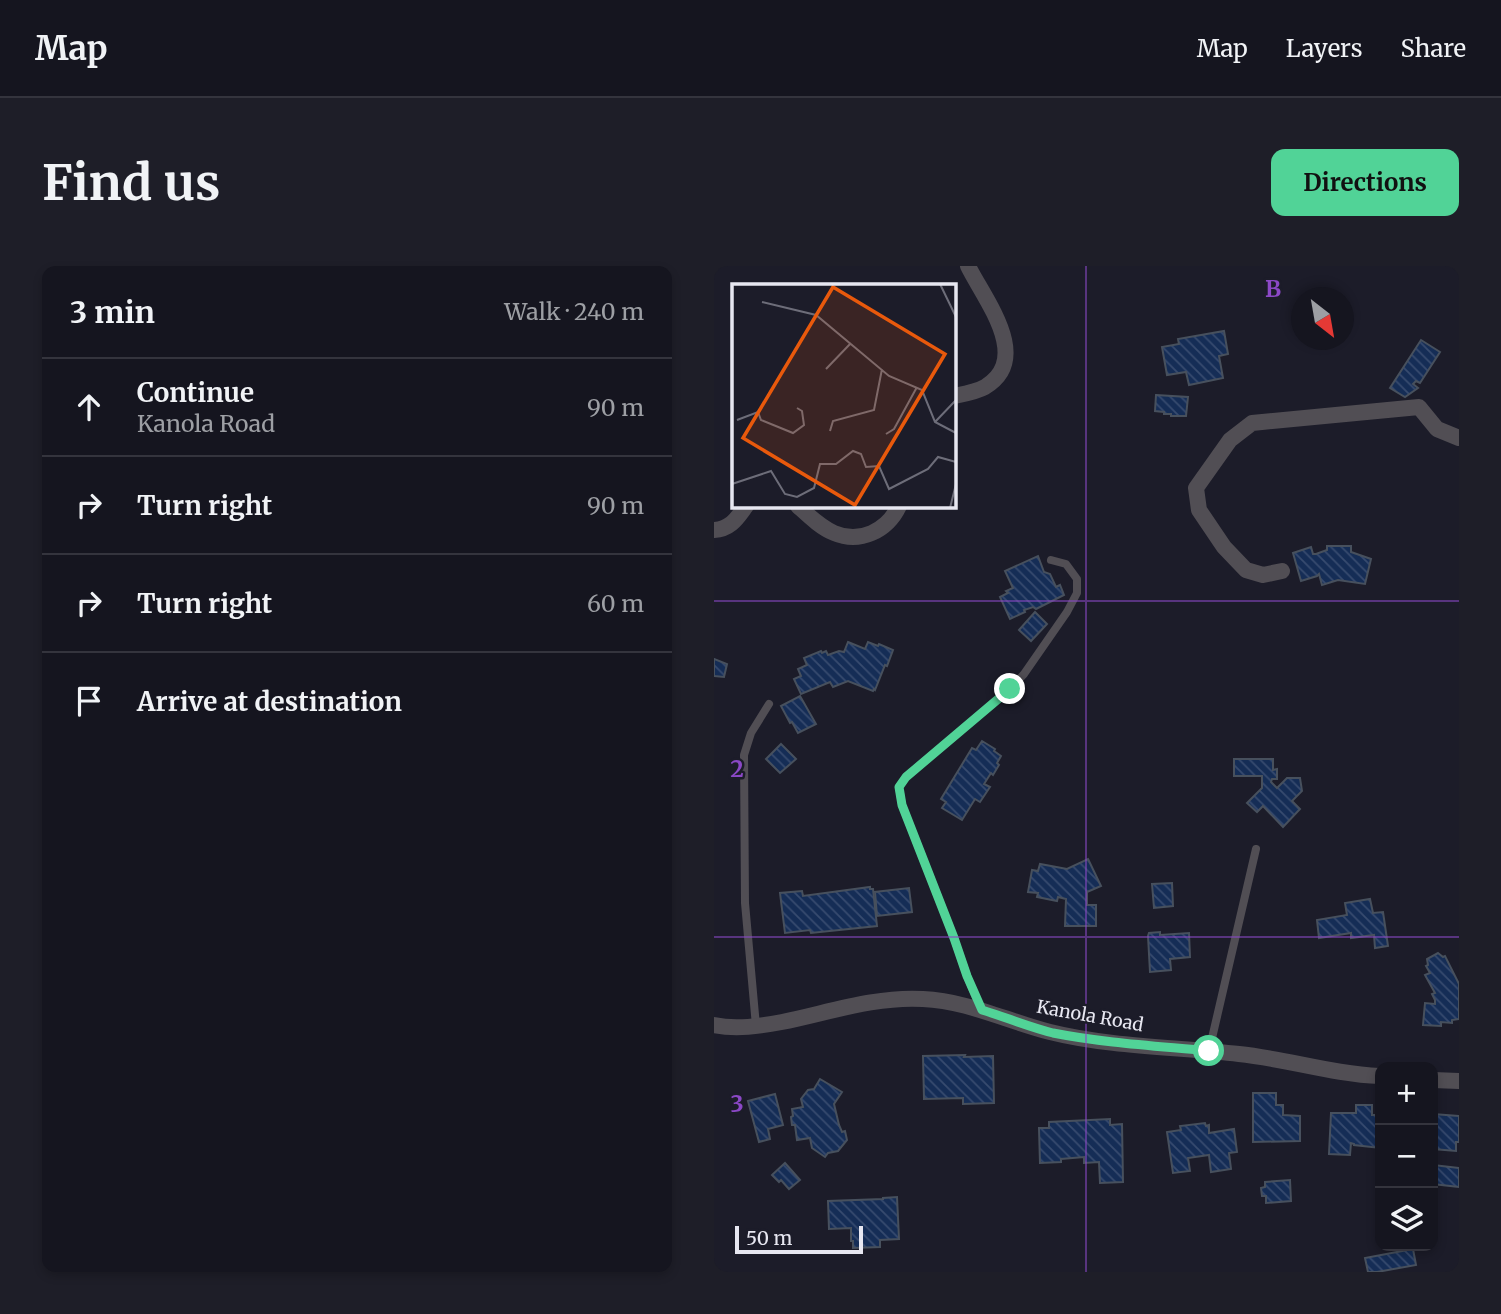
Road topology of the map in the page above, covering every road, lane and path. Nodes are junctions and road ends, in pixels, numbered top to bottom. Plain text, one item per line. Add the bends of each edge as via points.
1 (968, 266) edge
2 (956, 395) edge
3 (1459, 438) edge
4 (744, 508) edge
5 (800, 508) edge
6 (898, 508) edge
7 (714, 530) edge
8 (1051, 560) dead end
9 (1282, 571) dead end
10 (769, 704) dead end
11 (1256, 849) dead end
12 (982, 1010) junction
13 (714, 1025) edge
14 (756, 1026) junction
15 (1209, 1051) junction
16 (1375, 1076) edge
17 (1438, 1080) edge
18 (1459, 1081) edge

1 - 2 street via 1000,325 1005,358 986,387
3 - 9 street via 1437,429 1419,407 1252,423 1230,440 1196,488 1199,510 1224,547 1247,570 1263,575
4 - 7 street via 731,525
5 - 6 street via 834,533 861,537 882,528
8 - 12 lane via 1066,565 1077,579 1077,593 1067,612 1010,689 899,787
10 - 14 lane via 744,755 745,903
11 - 15 lane
12 - 14 street, Kanola Road via 925,999 890,999
12 - 15 street, Kanola Road via 1050,1032
13 - 14 street, Kanola Road
15 - 16 street, Kanola Road
17 - 18 street

